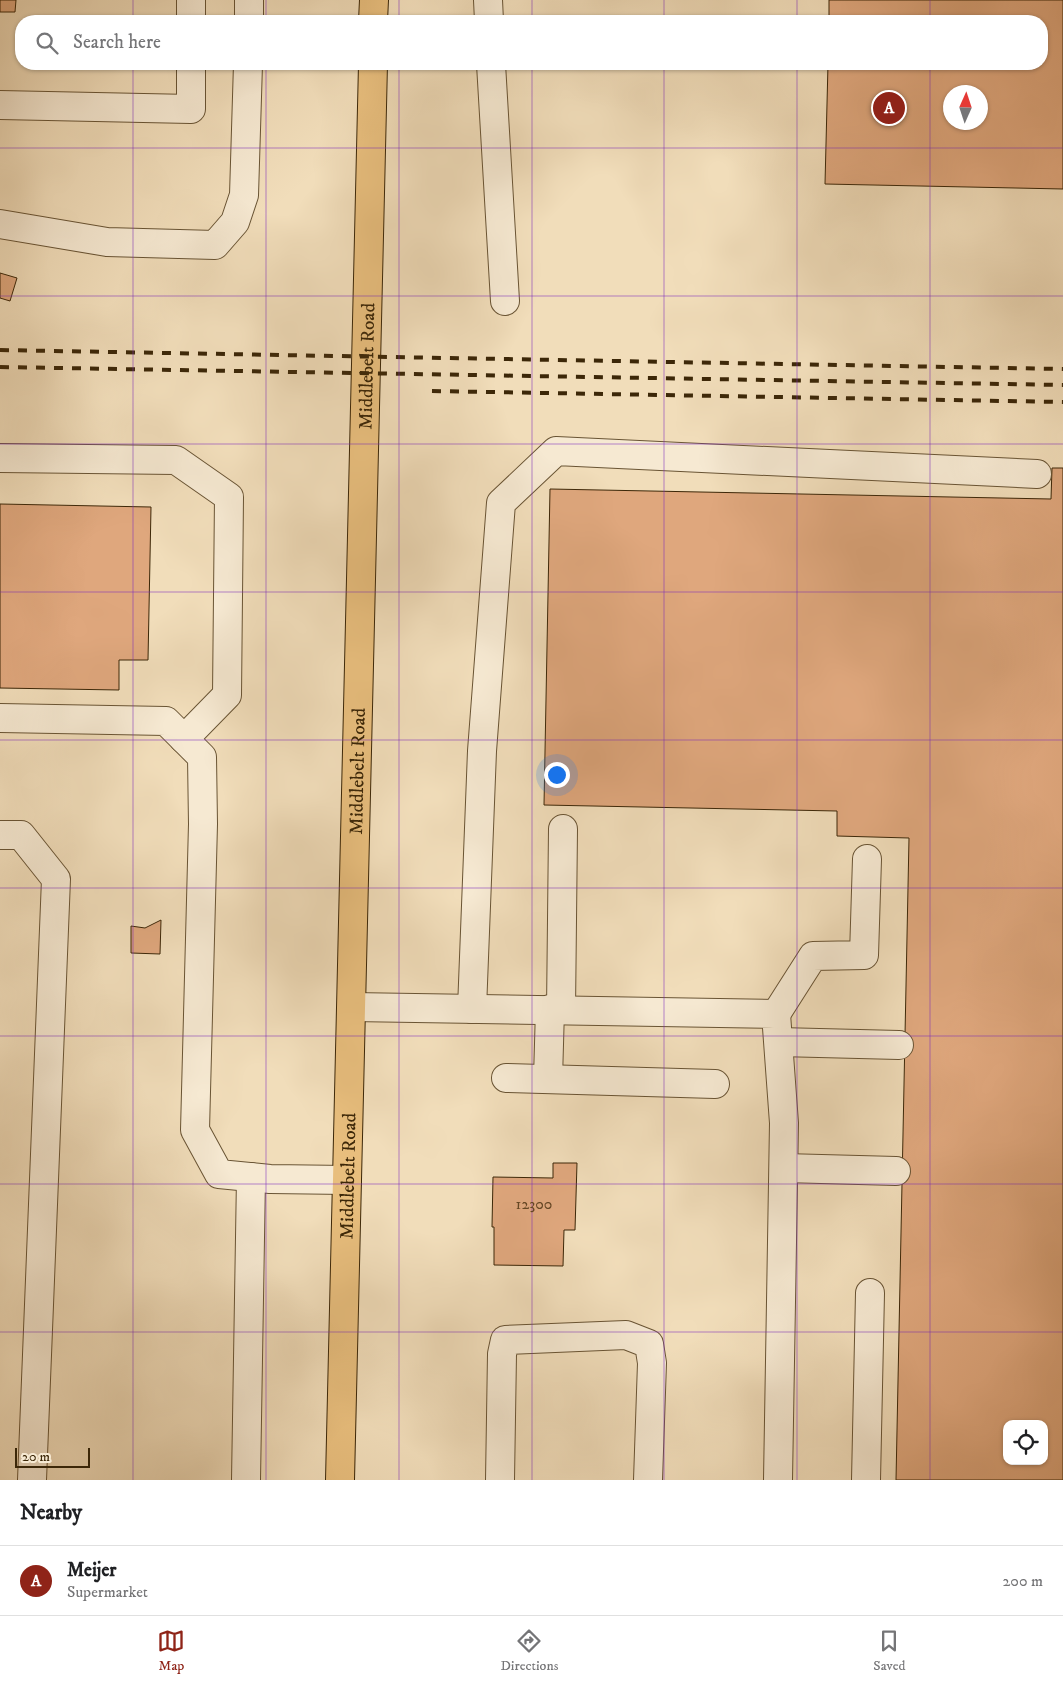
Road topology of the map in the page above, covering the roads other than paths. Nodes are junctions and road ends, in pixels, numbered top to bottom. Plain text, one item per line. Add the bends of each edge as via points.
1 (191, 0) edge
2 (249, 0) edge
3 (374, 0) edge
4 (488, 0) edge
5 (191, 15) edge
6 (249, 15) edge
7 (374, 15) edge
8 (489, 15) edge
9 (191, 70) edge
10 (248, 70) edge
11 (373, 70) edge
12 (491, 70) edge
13 (0, 105) edge
14 (0, 224) edge
15 (505, 301) dead end
16 (0, 458) edge
17 (1037, 474) dead end
18 (0, 718) edge
19 (184, 739) junction
20 (563, 829) dead end
21 (0, 835) edge
22 (867, 859) dead end
23 (352, 1007) junction
24 (472, 1009) junction
25 (555, 1009) junction
26 (776, 1014) junction
27 (778, 1042) junction
28 (899, 1045) dead end
29 (506, 1078) dead end
30 (548, 1079) junction
31 (715, 1084) dead end
32 (784, 1168) junction
33 (896, 1171) dead end
34 (251, 1177) junction
35 (348, 1180) junction
36 (870, 1293) dead end
37 (32, 1480) edge
38 (246, 1480) edge
39 (340, 1480) edge
40 (500, 1480) edge
41 (648, 1480) edge
42 (778, 1480) edge
43 (866, 1480) edge

1 - 5 lane
2 - 6 lane
3 - 7 main road
4 - 8 lane
9 - 13 lane via 191,109
10 - 14 lane via 244,195 235,222 215,245 107,242
11 - 23 main road, Middlebelt Road
12 - 15 lane
16 - 19 lane via 176,460 229,497 227,695
17 - 24 lane via 556,451 501,503 482,752
18 - 19 lane via 166,721
19 - 34 lane via 202,758 195,1130 219,1174
20 - 25 lane
21 - 37 lane via 21,835 56,879
22 - 26 lane via 864,955 813,956
23 - 24 lane
23 - 35 main road, Middlebelt Road
24 - 25 lane
25 - 26 lane
25 - 30 lane
26 - 27 lane
27 - 28 lane
27 - 32 lane
29 - 30 lane
30 - 31 lane
32 - 33 lane
32 - 42 lane
34 - 35 lane
34 - 38 lane
35 - 39 main road, Middlebelt Road
36 - 43 lane
40 - 41 lane via 505,1340 626,1335 649,1344 652,1363

